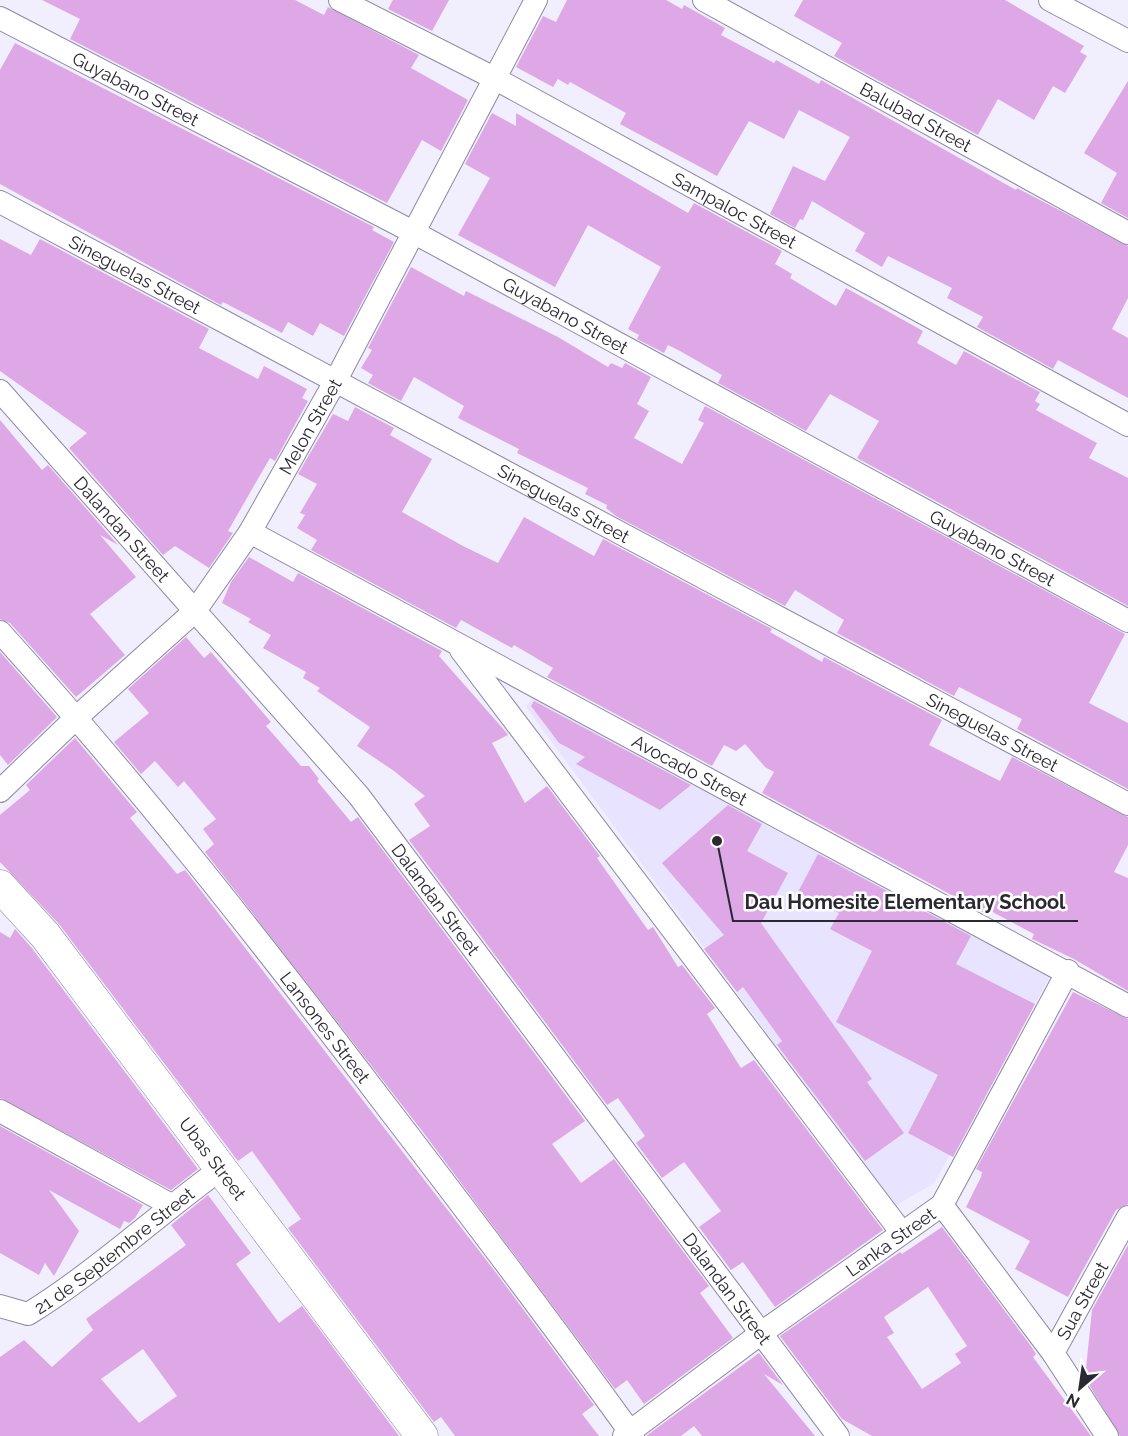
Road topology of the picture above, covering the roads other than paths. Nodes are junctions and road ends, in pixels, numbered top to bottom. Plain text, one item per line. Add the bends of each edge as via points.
1 (340, 0) edge
2 (536, 0) edge
3 (704, 0) edge
4 (1050, 0) edge
5 (0, 18) edge
6 (1128, 41) edge
7 (495, 78) junction
8 (0, 202) edge
9 (413, 232) junction
10 (1128, 233) edge
11 (336, 380) junction
12 (0, 391) edge
13 (1128, 425) edge
14 (250, 532) junction
15 (195, 611) junction
16 (1128, 621) edge
17 (0, 632) edge
18 (456, 644) junction
19 (77, 717) junction
20 (0, 792) edge
21 (1128, 804) edge
22 (0, 886) edge
23 (0, 912) edge
24 (45, 935) junction
25 (1068, 971) junction
26 (1128, 1006) edge
27 (0, 1111) edge
28 (222, 1168) junction
29 (171, 1204) junction
30 (942, 1204) junction
31 (1128, 1217) edge
32 (902, 1233) junction
33 (0, 1306) edge
34 (760, 1334) junction
35 (1053, 1353) junction
36 (629, 1434) edge
37 (423, 1436) edge
38 (838, 1436) edge
39 (1107, 1436) edge

1 - 7 street, Sampaloc Street
2 - 7 street, Melon Street
3 - 10 street, Balubad Street
4 - 6 street
5 - 9 street, Guyabano Street
7 - 9 street, Melon Street
7 - 13 street, Sampaloc Street
8 - 11 street, Sineguelas Street
9 - 11 street, Melon Street
9 - 16 street, Guyabano Street
11 - 14 street, Melon Street
11 - 21 street, Sineguelas Street
12 - 15 street, Dalandan Street
14 - 15 street, Melon Street
14 - 18 street, Avocado Street
15 - 19 street, Melon Street
15 - 34 street, Dalandan Street via 359,796
17 - 19 street, Lansones Street
18 - 25 street, Avocado Street
18 - 32 street
19 - 20 street, Melon Street
19 - 36 street, Lansones Street via 247,924 489,1241
22 - 24 street, Ubas Street
23 - 24 street
24 - 28 street, Ubas Street
25 - 26 street, Avocado Street
25 - 30 street, Lanka Street
27 - 29 street
28 - 29 street, 21 de Septembre Street
28 - 37 street, Ubas Street
29 - 33 street, 21 de Septembre Street via 54,1298 28,1314
30 - 32 street, Lanka Street
30 - 35 street
31 - 35 street, Sua Street
32 - 34 street, Lanka Street
34 - 36 street, Lanka Street
34 - 38 street, Dalandan Street
35 - 39 street

